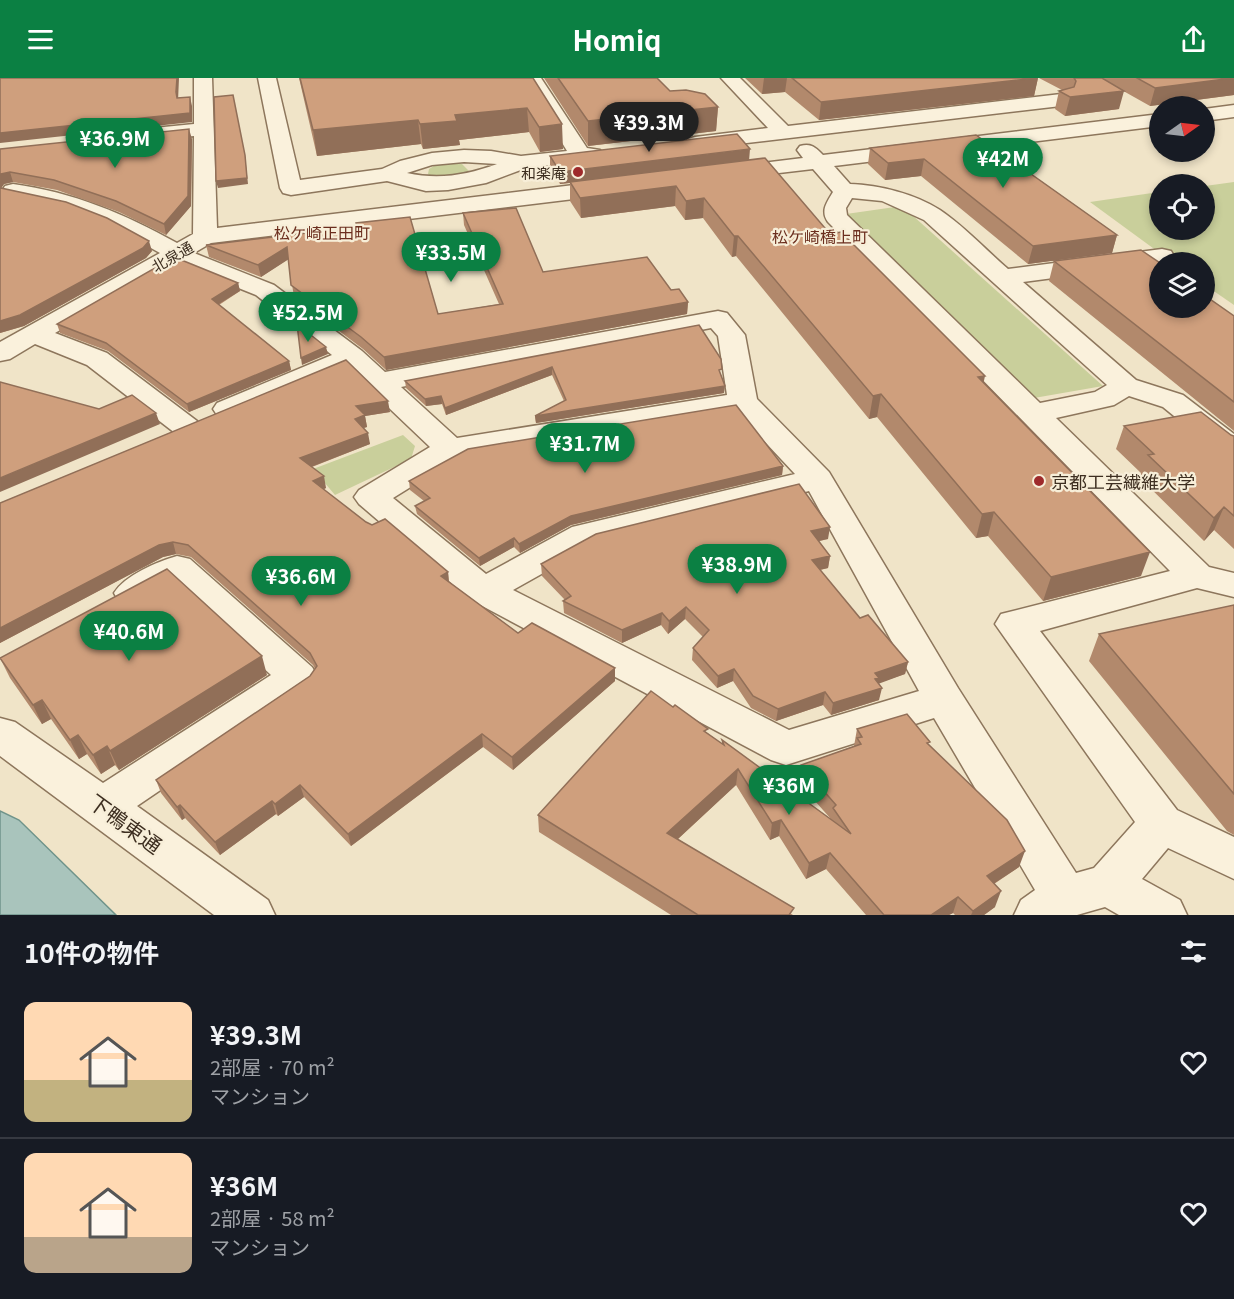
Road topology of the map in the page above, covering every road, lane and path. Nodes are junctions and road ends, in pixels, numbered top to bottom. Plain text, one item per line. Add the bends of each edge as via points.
1 (203, 78) edge
2 (267, 78) edge
3 (532, 78) edge
4 (730, 78) edge
5 (1032, 82) dead end
6 (1129, 105) dead end
7 (1234, 111) edge
8 (1215, 114) edge
9 (1149, 116) edge
10 (1149, 122) edge
11 (202, 129) junction
12 (786, 132) junction
13 (124, 138) edge
14 (676, 145) edge
15 (608, 153) edge
16 (581, 156) junction
17 (819, 162) junction
18 (708, 176) edge
19 (638, 184) edge
20 (844, 191) junction
21 (4, 193) edge
22 (205, 237) junction
23 (176, 254) junction
24 (1149, 258) edge
25 (1002, 277) junction
26 (33, 334) junction
27 (0, 353) edge
28 (352, 357) junction
29 (379, 382) junction
30 (1126, 386) junction
31 (743, 401) junction
32 (1033, 413) junction
33 (186, 427) junction
34 (153, 441) edge
35 (450, 449) junction
36 (1234, 449) edge
37 (818, 479) junction
38 (1197, 576) junction
39 (1234, 585) edge
40 (484, 591) junction
41 (104, 608) edge
42 (944, 699) junction
43 (0, 734) edge
44 (103, 806) junction
45 (1161, 823) junction
46 (1234, 859) edge
47 (1109, 885) junction
48 (1052, 906) edge
49 (251, 915) edge
50 (1163, 915) edge

1 - 11 street, 北泉通
2 - 16 street via 283,195 387,175 426,184 448,183 478,178 523,162
3 - 16 street
4 - 12 street
5 - 12 street via 1061,100
6 - 9 street
7 - 8 street
10 - 17 street
11 - 13 street
11 - 22 street, 北泉通
12 - 14 street
12 - 17 street
15 - 16 street
17 - 18 street
17 - 20 street
19 - 22 street
20 - 25 street via 870,190 932,215
20 - 32 street via 836,217
21 - 23 street via 75,202 123,221
22 - 23 street, 北泉通
23 - 26 street, 北泉通
23 - 28 street via 265,290
24 - 25 street
25 - 30 street
26 - 27 street, 北泉通
26 - 33 street via 97,359
28 - 29 street
28 - 33 street
29 - 31 street via 717,319 731,335
29 - 35 street
30 - 32 street via 1104,399
30 - 36 street via 1173,401
31 - 35 street
31 - 37 street
32 - 38 street
33 - 34 street
35 - 40 street via 370,497
37 - 40 street via 584,536
37 - 42 street
38 - 39 street
38 - 45 street via 1014,624
40 - 42 street via 786,748
41 - 44 street via 177,568 298,677
42 - 48 street
43 - 44 street, 下鴨東通
44 - 49 street, 下鴨東通
45 - 46 street
45 - 47 street
47 - 48 street
47 - 50 street

